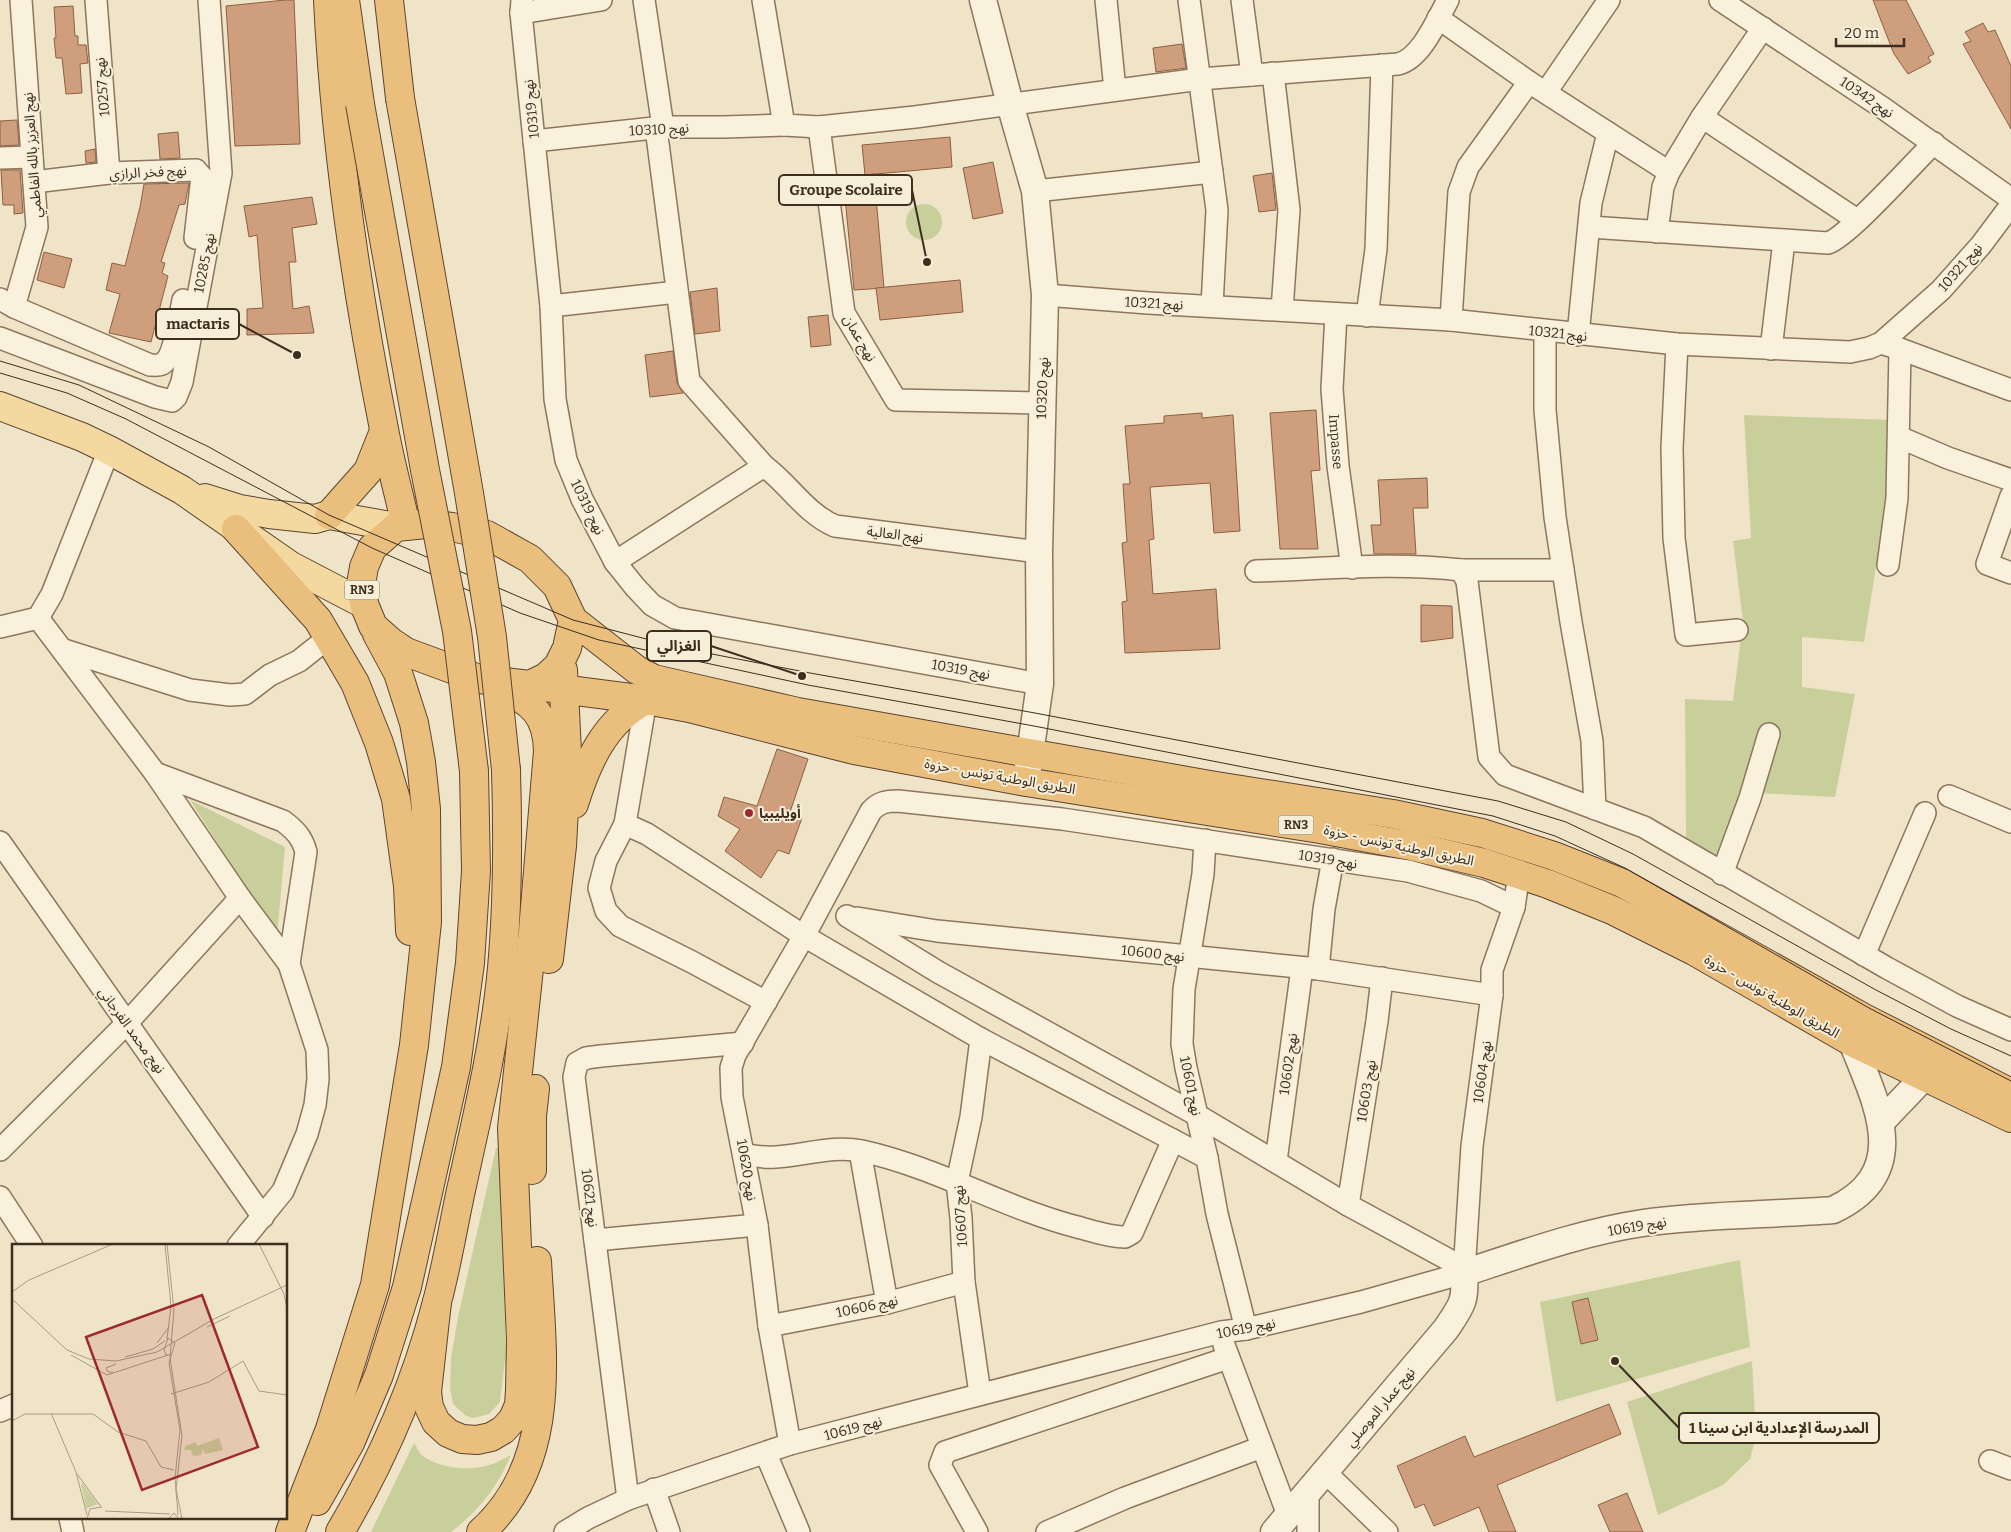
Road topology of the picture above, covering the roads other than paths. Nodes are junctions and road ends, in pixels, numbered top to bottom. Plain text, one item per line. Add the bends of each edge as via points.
1 (21, 0) edge
2 (96, 0) edge
3 (209, 0) edge
4 (328, 0) edge
5 (345, 0) edge
6 (389, 0) edge
7 (602, 0) edge
8 (644, 0) edge
9 (763, 0) edge
10 (984, 0) edge
11 (1106, 0) edge
12 (1189, 0) edge
13 (1242, 0) edge
14 (1608, 0) edge
15 (1720, 0) edge
16 (522, 7) edge
17 (1443, 9) edge
18 (1763, 28) junction
19 (1382, 66) junction
20 (1273, 73) junction
21 (1252, 75) junction
22 (1200, 79) junction
23 (1538, 87) junction
24 (1115, 90) junction
25 (1010, 104) junction
26 (1702, 117) junction
27 (784, 125) junction
28 (659, 127) junction
29 (819, 127) junction
30 (1608, 133) junction
31 (534, 141) junction
32 (1934, 142) junction
33 (32, 157) junction
34 (0, 158) edge
35 (1212, 172) junction
36 (1669, 172) junction
37 (109, 173) junction
38 (34, 182) junction
39 (1035, 191) junction
40 (2011, 199) edge
41 (2011, 205) edge
42 (1857, 220) junction
43 (1590, 227) junction
44 (1657, 232) junction
45 (1784, 241) junction
46 (678, 292) junction
47 (1045, 295) junction
48 (7, 303) edge
49 (551, 306) junction
50 (1212, 306) junction
51 (1282, 310) junction
52 (1336, 314) junction
53 (1367, 316) junction
54 (1451, 320) junction
55 (1545, 331) junction
56 (1578, 335) junction
57 (0, 338) edge
58 (1677, 344) junction
59 (1891, 346) junction
60 (1771, 348) junction
61 (2011, 390) edge
62 (1041, 403) junction
63 (0, 406) edge
64 (384, 431) junction
65 (1899, 437) junction
66 (109, 450) junction
67 (768, 469) junction
68 (2011, 480) edge
69 (182, 490) junction
70 (2011, 496) edge
71 (329, 515) junction
72 (401, 527) junction
73 (236, 529) junction
74 (1039, 552) junction
75 (615, 562) junction
76 (1888, 565) dead end
77 (1352, 568) junction
78 (1461, 570) junction
79 (1563, 570) junction
80 (1256, 571) dead end
81 (2011, 573) edge
82 (369, 615) junction
83 (38, 618) junction
84 (573, 620) junction
85 (0, 627) edge
86 (1736, 630) dead end
87 (328, 638) junction
88 (64, 650) junction
89 (563, 656) junction
90 (490, 680) junction
91 (1040, 684) junction
92 (530, 685) junction
93 (563, 689) junction
94 (646, 700) junction
95 (1769, 734) dead end
96 (1029, 754) junction
97 (155, 774) junction
98 (1026, 782) junction
99 (1949, 796) dead end
100 (1595, 809) junction
101 (1925, 813) dead end
102 (2011, 822) edge
103 (625, 824) junction
104 (1205, 840) junction
105 (0, 842) edge
106 (562, 846) junction
107 (1333, 859) junction
108 (1519, 874) junction
109 (1722, 874) junction
110 (240, 898) junction
111 (1514, 906) junction
112 (814, 915) junction
113 (847, 916) junction
114 (804, 936) junction
115 (1864, 954) junction
116 (1189, 957) junction
117 (290, 964) junction
118 (1310, 969) junction
119 (1382, 978) junction
120 (1492, 995) junction
121 (766, 1002) junction
122 (126, 1023) junction
123 (2011, 1030) edge
124 (982, 1039) junction
125 (1852, 1042) junction
126 (743, 1043) junction
127 (414, 1045) junction
128 (1924, 1077) junction
129 (2011, 1093) edge
130 (1197, 1115) junction
131 (2011, 1118) edge
132 (1882, 1121) junction
133 (1173, 1140) junction
134 (0, 1150) edge
135 (860, 1151) junction
136 (745, 1154) junction
137 (1207, 1158) junction
138 (1276, 1161) junction
139 (957, 1182) junction
140 (0, 1197) edge
141 (1348, 1205) junction
142 (263, 1217) junction
143 (757, 1225) junction
144 (595, 1240) junction
145 (31, 1244) edge
146 (240, 1244) edge
147 (1464, 1270) junction
148 (964, 1282) junction
149 (437, 1302) junction
150 (887, 1302) junction
151 (769, 1326) junction
152 (1246, 1329) junction
153 (1220, 1332) junction
154 (1228, 1358) junction
155 (980, 1394) junction
156 (12, 1406) edge
157 (0, 1411) edge
158 (790, 1444) junction
159 (1262, 1447) junction
160 (766, 1454) junction
161 (1990, 1461) dead end
162 (2011, 1469) edge
163 (1316, 1482) junction
164 (654, 1490) junction
165 (628, 1499) junction
166 (1281, 1524) edge
167 (290, 1532) edge
168 (300, 1532) edge
169 (340, 1532) edge
170 (481, 1532) edge
171 (565, 1532) edge
172 (669, 1532) edge
173 (799, 1532) edge
174 (977, 1532) edge
175 (1046, 1532) edge
176 (1308, 1532) edge
177 (1387, 1532) edge

1 - 33 street, نهج العزيز بالله الفاطمي
2 - 37 street, نهج 10257
3 - 57 street, نهج 10285 via 221,173 182,382 176,397 164,400
4 - 64 highway via 343,188
5 - 168 highway, bridge via 360,104 457,631 474,771 476,870 470,963 456,1067 407,1287 379,1374 350,1443
6 - 149 highway, bridge via 400,98 489,618 506,770 508,868 502,969 487,1071
7 - 16 street
8 - 28 street, نهج العالية
9 - 27 street
10 - 25 street, نهج 10320
11 - 24 street
12 - 22 street
13 - 21 street
14 - 23 street
15 - 18 street, نهج 10342
16 - 31 street, نهج 10319
17 - 19 street, نهج 10310 via 1409,60
17 - 23 street
18 - 26 street
18 - 32 street, نهج 10342
19 - 20 street, نهج 10310
19 - 53 street via 1376,249
20 - 21 street, نهج 10310
20 - 51 street via 1289,210
21 - 22 street, نهج 10310
22 - 24 street, نهج 10310
22 - 35 street
23 - 30 street
23 - 54 street via 1468,167 1462,181
24 - 25 street, نهج 10310
25 - 29 street, نهج 10310
25 - 39 street, نهج 10320
26 - 36 street
26 - 42 street
27 - 28 street, نهج 10310
27 - 29 street, نهج 10310
28 - 31 street, نهج 10310
28 - 46 street, نهج العالية
29 - 62 street, نهج عمان via 844,313 896,400
30 - 36 street
30 - 43 street via 1591,203
31 - 49 street, نهج 10319
32 - 40 street, نهج 10342
32 - 42 street
33 - 34 street
33 - 38 street, نهج العزيز بالله الفاطمي
35 - 39 street
35 - 50 street via 1216,210
36 - 44 street via 1663,187
37 - 38 street, نهج فخر الرازي
37 - 48 street, نهج فخر الرازي via 193,169 202,177 192,259 172,347 162,364 150,365
38 - 48 street, نهج العزيز بالله الفاطمي via 37,227
39 - 47 street, نهج 10320
41 - 59 street, نهج 10321
42 - 45 street via 1833,242
43 - 44 street
43 - 56 street
44 - 45 street
45 - 60 street
46 - 49 street
46 - 67 street, نهج العالية via 689,380
47 - 50 street, نهج 10321
47 - 62 street, نهج 10320
49 - 75 street, نهج 10319 via 556,399 566,460
50 - 51 street, نهج 10321
51 - 52 street, نهج 10321
52 - 53 street, نهج 10321
52 - 77 street, Impasse via 1332,390 1338,466
53 - 54 street, نهج 10321
54 - 55 street, نهج 10321
55 - 56 street, نهج 10321
55 - 79 street via 1545,410
56 - 58 street, نهج 10321
58 - 60 street, نهج 10321
58 - 86 street via 1672,448 1674,538 1686,634
59 - 60 street, نهج 10321 via 1850,352
59 - 61 street
59 - 65 street
62 - 74 street, نهج 10320
63 - 66 main road, RN3
64 - 71 highway via 368,471
64 - 72 highway
65 - 68 street
65 - 76 street via 1897,498
66 - 69 main road, RN3
66 - 83 street via 52,594
67 - 74 street, نهج العالية via 811,512 835,526
67 - 75 street
69 - 71 main road, RN3 via 240,509 268,514 315,519
69 - 73 main road, RN3
70 - 81 street via 1988,564
71 - 72 main road, RN3
72 - 82 highway, RN3 via 372,548 361,584
72 - 84 highway, RN3 via 426,524 452,527 487,535 505,544 530,559 557,586
73 - 82 main road, RN3
73 - 87 highway via 318,620
74 - 91 street, نهج 10320
75 - 91 street, نهج 10319 via 652,605 675,618
77 - 78 street
77 - 80 street
78 - 79 street
78 - 100 street via 1467,581 1489,757 1505,775
79 - 100 street via 1592,741
82 - 90 highway, RN3 via 406,652
82 - 127 highway via 398,673 412,715 421,762 426,810 428,922
83 - 85 street
83 - 88 street
84 - 89 highway
84 - 96 highway, الطريق الوطنية تونس - حزوة / RN3 via 654,679 798,712
87 - 88 street via 299,662 270,676 245,694 230,695 190,690
87 - 127 highway via 356,683 396,799 408,886
88 - 97 street
89 - 92 highway via 546,677
89 - 93 highway
90 - 92 highway, RN3
90 - 149 highway via 523,699 539,714 546,726 548,751 512,1128 521,1340 519,1406 513,1419 491,1437 462,1439 448,1433 436,1422 429,1407 427,1392
91 - 96 street, نهج 10320
92 - 93 highway, الطريق الوطنية تونس - حزوة / RN3
93 - 94 highway, الطريق الوطنية تونس - حزوة / RN3
93 - 106 highway via 567,752
94 - 98 highway, الطريق الوطنية تونس - حزوة / RN3 via 854,750
94 - 103 street
94 - 106 highway via 630,708 615,722 587,765
95 - 109 street
96 - 98 street, نهج 10320
96 - 129 highway, الطريق الوطنية تونس - حزوة / RN3 via 1393,814 1482,833 1554,856 1622,883 1864,1018
97 - 110 street
97 - 117 street via 283,821 296,831 306,852
98 - 108 highway, الطريق الوطنية تونس - حزوة / RN3 via 1402,844
99 - 102 street
100 - 109 street via 1644,827
101 - 115 street
103 - 114 street via 647,834
103 - 121 street via 606,861 599,888 606,911 620,926
104 - 107 street, نهج 10319
104 - 112 street, نهج 10319 via 889,801 876,805 871,811
104 - 116 street, نهج 10601 via 1203,874
105 - 122 street, نهج محمد الفرجاني
106 - 170 highway via 532,1116 543,1378 540,1414 533,1447 520,1480 508,1502
107 - 111 street, نهج 10319 via 1408,871 1481,891
107 - 118 street, نهج 10602
108 - 111 street, نهج 10604
108 - 125 highway, الطريق الوطنية تونس - حزوة / RN3 via 1612,910 1694,951
109 - 115 street
110 - 117 street
110 - 122 street
111 - 120 street, نهج 10604 via 1492,970
112 - 113 street, نهج 10600
112 - 114 street, نهج 10620
113 - 116 street, نهج 10600 via 937,931
113 - 130 street via 938,972
114 - 121 street, نهج 10620
114 - 124 street
115 - 123 street via 1957,1006
116 - 118 street, نهج 10600
116 - 130 street, نهج 10601 via 1182,1044
117 - 142 street via 317,1050 315,1105 308,1134 283,1190
118 - 119 street, نهج 10600
118 - 138 street, نهج 10602
119 - 120 street, نهج 10600
119 - 141 street, نهج 10603
120 - 147 street, نهج 10604 via 1472,1146
121 - 126 street, نهج 10620
122 - 134 street
122 - 142 street, نهج محمد الفرجاني
124 - 133 street
124 - 139 street, نهج 10607
125 - 128 highway, الطريق الوطنية تونس - حزوة / RN3
125 - 132 street, نهج 10619
126 - 136 street, نهج 10620 via 731,1068 732,1097
126 - 144 street, نهج 10621 via 601,1056 577,1063 574,1077
127 - 167 highway via 375,1285 330,1429
128 - 131 highway, الطريق الوطنية تونس - حزوة / RN3
128 - 132 street
130 - 137 street, نهج 10601
130 - 138 street
132 - 147 street, نهج 10619 via 1882,1154 1870,1183 1859,1195 1833,1210 1642,1223 1559,1242
133 - 137 street
133 - 139 street via 1132,1233 1125,1238 1046,1219
135 - 136 street via 841,1149 769,1159
135 - 139 street
135 - 150 street
136 - 143 street, نهج 10620
137 - 152 street, نهج 10601 via 1216,1214
138 - 141 street
139 - 148 street, نهج 10607
140 - 145 street
141 - 147 street
142 - 146 street
143 - 144 street
143 - 151 street, نهج 10620
144 - 165 street, نهج 10621
147 - 152 street, نهج 10619 via 1361,1302
147 - 163 street, نهج عمار الموصلي via 1465,1295 1446,1329
148 - 150 street, نهج 10606
148 - 155 street, نهج 10607
149 - 169 highway via 425,1344 388,1442
150 - 151 street, نهج 10606
151 - 158 street, نهج 10620
152 - 153 street, نهج 10619
153 - 154 street
153 - 155 street, نهج 10619
154 - 159 street
154 - 174 street via 944,1452 940,1465
155 - 158 street, نهج 10619
156 - 157 street
158 - 160 street, نهج 10619
159 - 166 street
159 - 175 street via 1125,1498
160 - 164 street, نهج 10619
160 - 173 street
161 - 162 street
163 - 166 street, نهج عمار الموصلي
163 - 176 street
163 - 177 street
164 - 165 street, نهج 10619
164 - 172 street
165 - 171 street, نهج 10619

